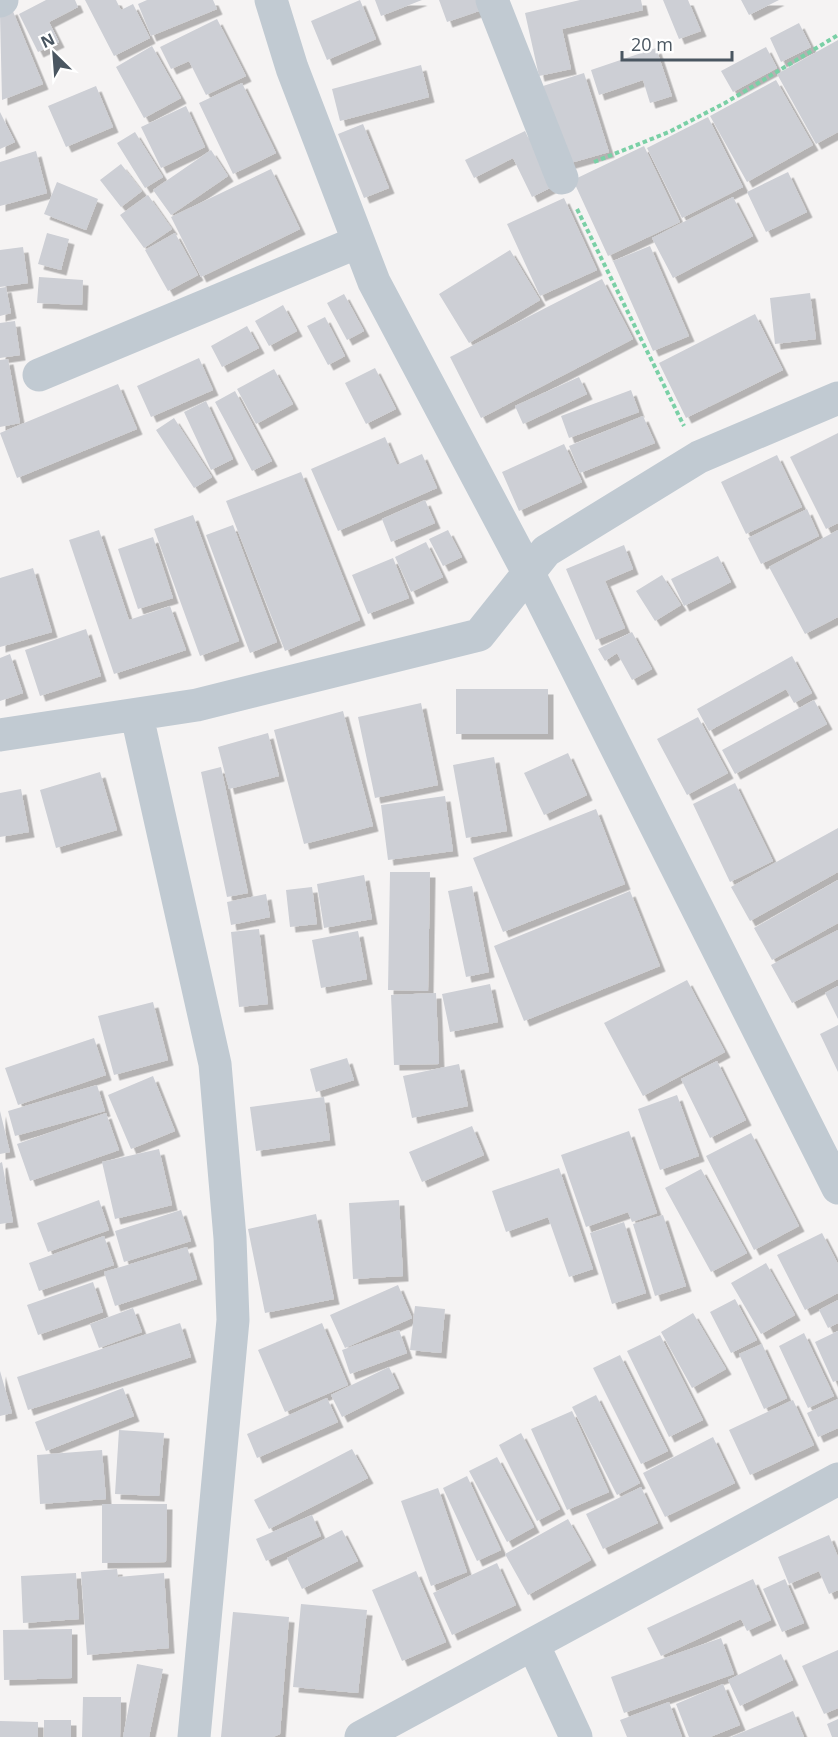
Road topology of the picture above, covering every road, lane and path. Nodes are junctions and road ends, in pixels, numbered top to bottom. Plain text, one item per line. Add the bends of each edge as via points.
1 (271, 0) edge
2 (492, 0) edge
3 (838, 35) edge
4 (562, 178) junction
5 (358, 242) junction
6 (39, 375) dead end
7 (838, 398) edge
8 (699, 457) junction
9 (529, 574) junction
10 (137, 716) junction
11 (0, 735) edge
12 (838, 1188) edge
13 (838, 1479) edge
14 (533, 1644) junction
15 (194, 1737) edge
16 (361, 1737) edge
17 (576, 1737) edge

1 - 5 street via 292,68
2 - 4 street
3 - 4 path via 725,103
4 - 8 path
5 - 6 street
5 - 9 street via 374,282
7 - 8 street
8 - 9 street via 546,551
9 - 10 street via 479,634 197,705
9 - 12 street
10 - 11 street
10 - 15 street via 215,1064 230,1238 233,1320
13 - 14 street
14 - 16 street
14 - 17 street

